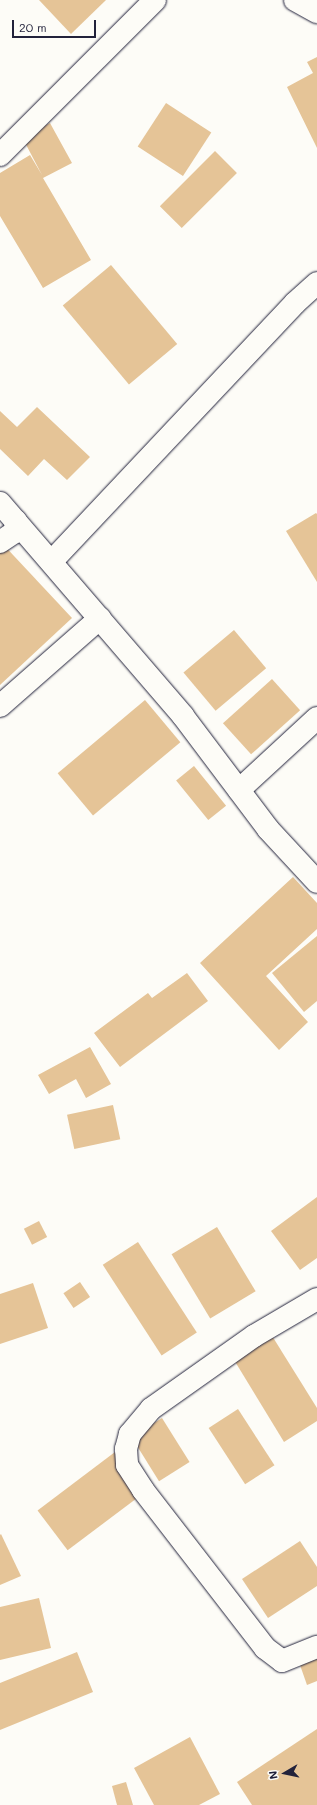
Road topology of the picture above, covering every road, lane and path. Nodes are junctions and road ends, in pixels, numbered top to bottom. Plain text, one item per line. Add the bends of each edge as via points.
1 (155, 0) edge
2 (295, 0) edge
3 (317, 12) edge
4 (0, 155) edge
5 (317, 283) edge
6 (0, 503) edge
7 (16, 521) junction
8 (0, 542) edge
9 (52, 561) junction
10 (100, 618) junction
11 (0, 706) edge
12 (317, 718) edge
13 (239, 790) junction
14 (317, 882) edge
15 (317, 1299) edge
16 (317, 1647) edge

1 - 4 street
2 - 3 street
5 - 9 street via 295,303
6 - 7 street
7 - 8 street via 15,532
7 - 9 street
9 - 10 street
10 - 11 street
10 - 13 street via 184,716
12 - 13 street
13 - 14 street via 268,829
15 - 16 street via 254,1336 151,1409 130,1434 126,1449 127,1465 143,1490 265,1648 282,1661

